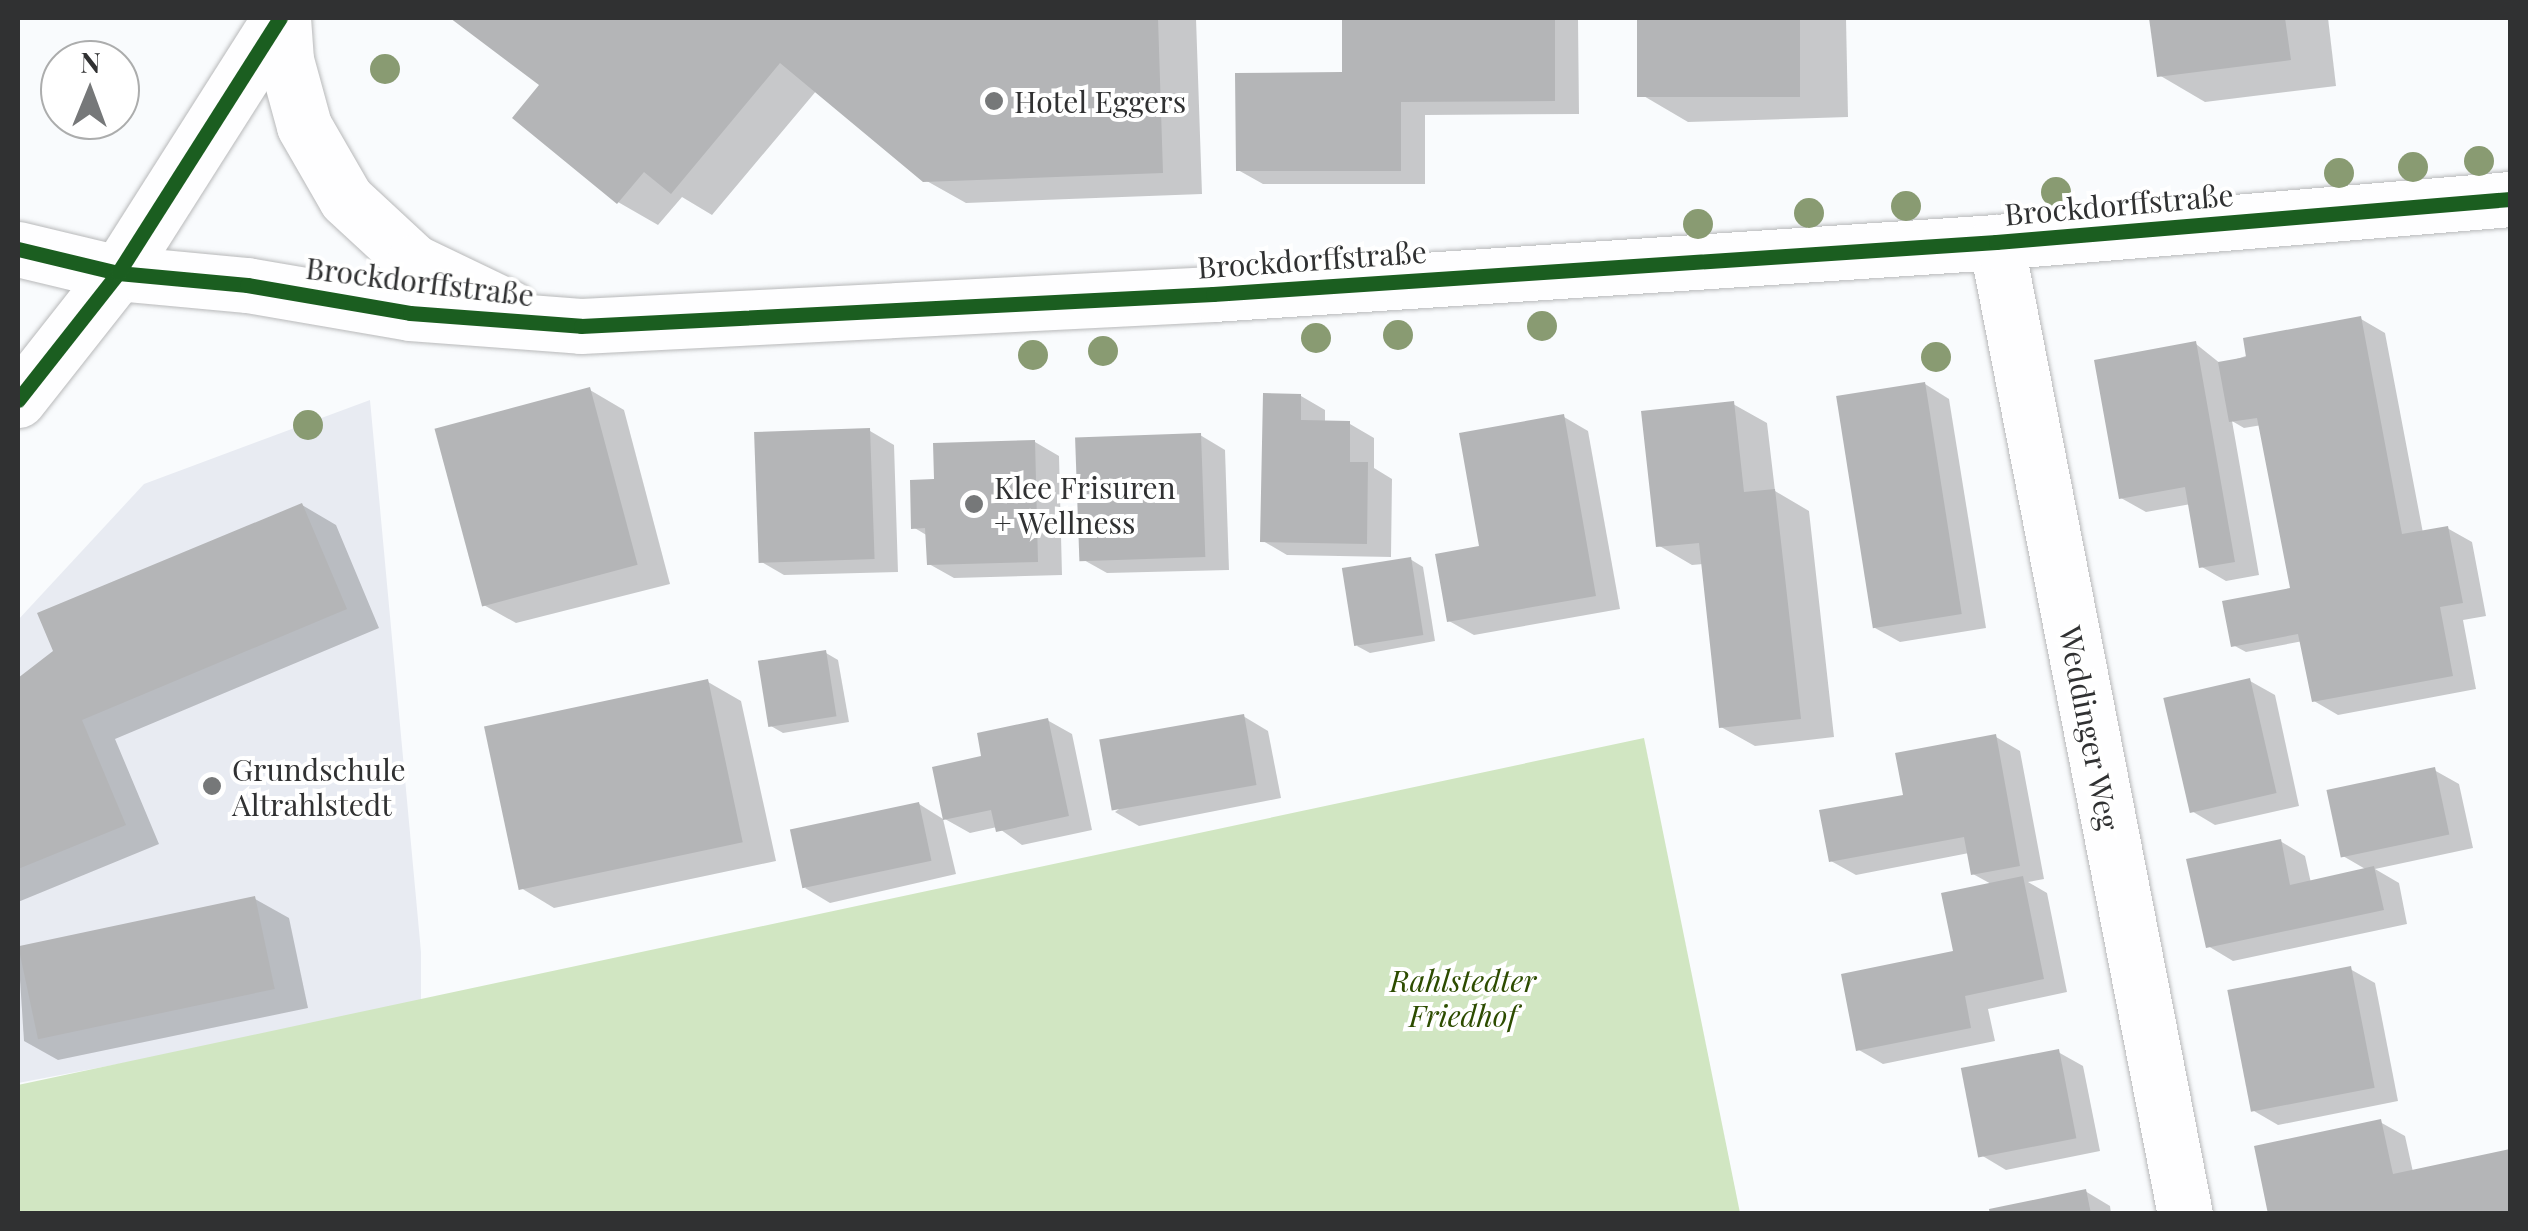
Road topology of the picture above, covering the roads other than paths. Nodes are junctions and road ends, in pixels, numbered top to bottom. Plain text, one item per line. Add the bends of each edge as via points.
1 (282, 18) edge
2 (2510, 199) edge
3 (1996, 242) junction
4 (18, 249) edge
5 (118, 273) junction
6 (581, 326) junction
7 (18, 400) edge
8 (2185, 1214) edge

1 - 5 street
1 - 6 street via 304,126 354,208 414,262 446,280 498,305
2 - 3 street, Brockdorffstraße
3 - 6 street, Brockdorffstraße via 1213,294
3 - 8 street, Weddinger Weg
4 - 5 street, Brockdorffstraße
5 - 6 street, Brockdorffstraße via 246,285 478,322
5 - 7 street

